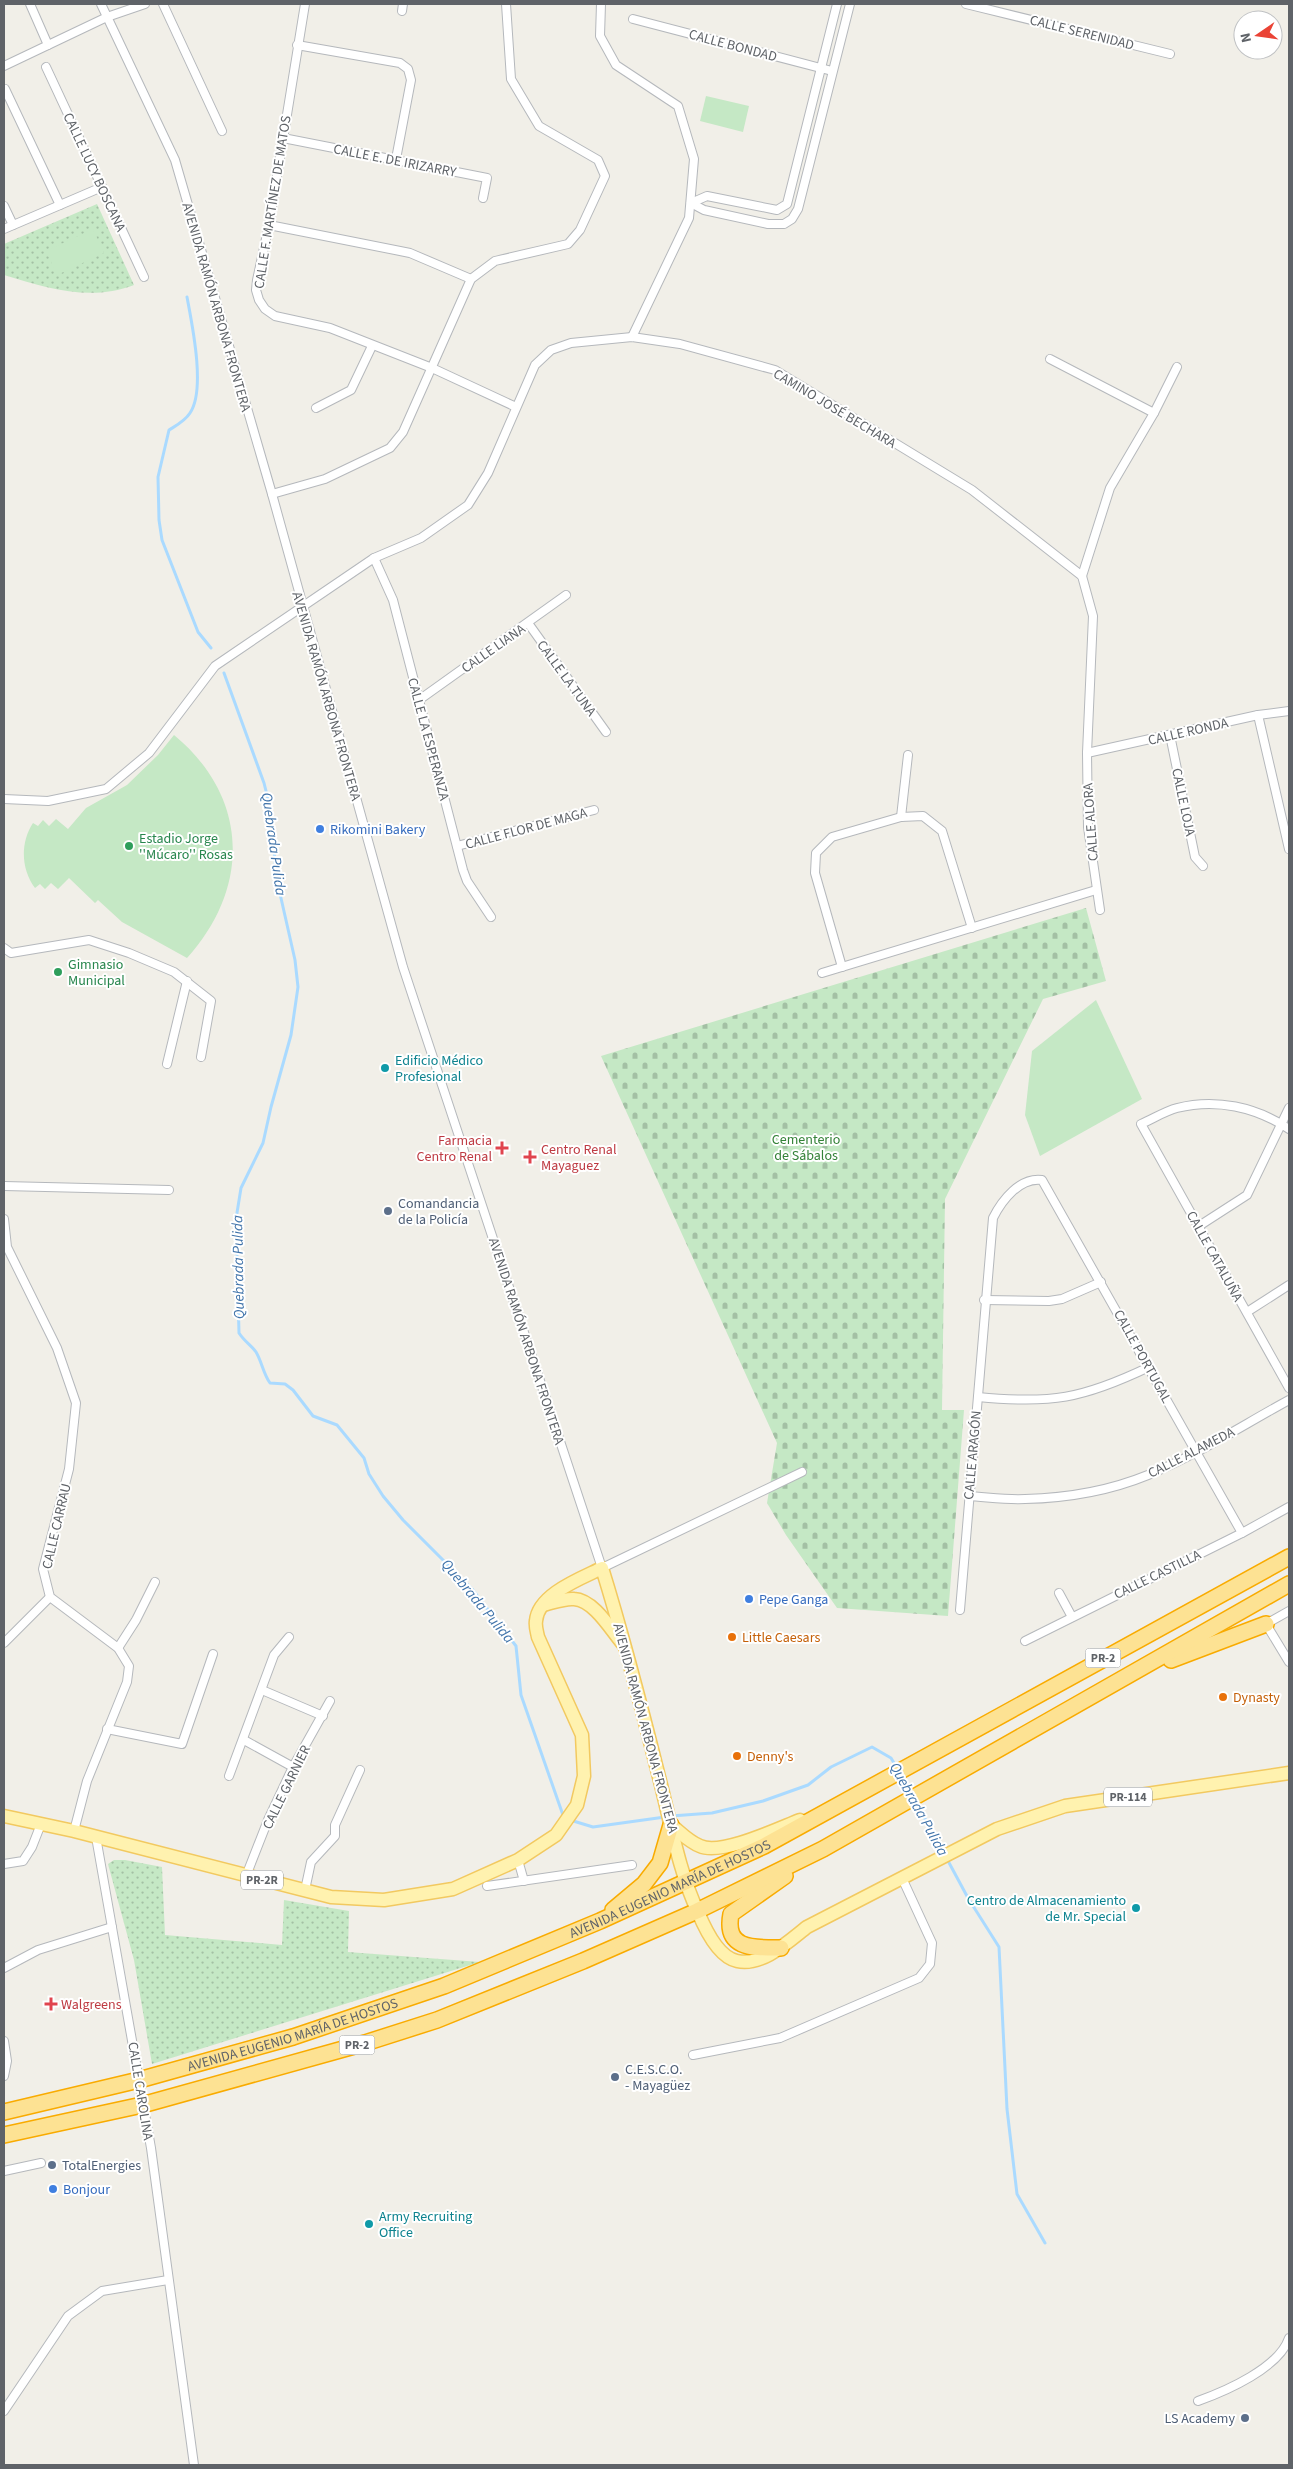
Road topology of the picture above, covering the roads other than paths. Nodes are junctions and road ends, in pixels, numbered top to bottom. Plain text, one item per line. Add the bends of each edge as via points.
1 (30, 4) edge
2 (101, 4) edge
3 (145, 4) edge
4 (162, 4) edge
5 (305, 4) edge
6 (506, 4) edge
7 (602, 4) edge
8 (837, 4) edge
9 (850, 4) edge
10 (966, 4) edge
11 (107, 17) junction
12 (633, 19) dead end
13 (48, 45) junction
14 (297, 45) junction
15 (1170, 54) dead end
16 (4, 66) edge
17 (46, 67) dead end
18 (821, 68) junction
19 (832, 71) junction
20 (5, 89) edge
21 (222, 131) dead end
22 (283, 138) junction
23 (396, 159) junction
24 (102, 187) junction
25 (483, 198) dead end
26 (691, 203) junction
27 (60, 204) junction
28 (4, 206) edge
29 (777, 210) junction
30 (13, 224) junction
31 (784, 224) junction
32 (268, 225) junction
33 (4, 228) edge
34 (144, 277) dead end
35 (471, 279) junction
36 (632, 338) junction
37 (372, 346) junction
38 (1050, 359) dead end
39 (1177, 367) dead end
40 (432, 368) junction
41 (516, 407) junction
42 (316, 408) dead end
43 (1154, 413) junction
44 (272, 494) junction
45 (374, 558) junction
46 (1082, 576) junction
47 (566, 595) dead end
48 (302, 607) junction
49 (528, 623) junction
50 (419, 700) junction
51 (1289, 711) edge
52 (1258, 714) junction
53 (606, 732) dead end
54 (1170, 736) junction
55 (1087, 753) junction
56 (908, 755) dead end
57 (4, 799) edge
58 (594, 810) dead end
59 (901, 816) junction
60 (1288, 838) edge
61 (457, 846) junction
62 (1289, 849) edge
63 (1203, 866) dead end
64 (1096, 890) junction
65 (1100, 910) dead end
66 (491, 917) dead end
67 (972, 928) junction
68 (4, 948) edge
69 (842, 967) junction
70 (822, 973) dead end
71 (187, 981) junction
72 (201, 1058) dead end
73 (167, 1064) dead end
74 (1289, 1108) edge
75 (1286, 1126) edge
76 (1042, 1180) joint
77 (4, 1186) edge
78 (169, 1190) dead end
79 (4, 1219) edge
80 (1199, 1226) junction
81 (1101, 1282) junction
82 (1289, 1285) edge
83 (984, 1300) junction
84 (1247, 1312) junction
85 (1149, 1367) junction
86 (1289, 1388) edge
87 (978, 1396) junction
88 (1289, 1400) edge
89 (1196, 1452) junction
90 (802, 1472) dead end
91 (968, 1496) junction
92 (1289, 1507) edge
93 (1242, 1533) junction
94 (1289, 1556) edge
95 (602, 1568) junction
96 (155, 1582) dead end
97 (1289, 1584) edge
98 (1059, 1593) dead end
99 (50, 1597) junction
100 (543, 1605) junction
101 (960, 1610) dead end
102 (1289, 1612) edge
103 (1072, 1617) junction
104 (1266, 1624) junction
105 (289, 1637) dead end
106 (1025, 1641) dead end
107 (4, 1644) edge
108 (118, 1648) junction
109 (627, 1648) junction
110 (213, 1654) dead end
111 (1289, 1662) edge
112 (1123, 1678) junction
113 (262, 1690) junction
114 (330, 1701) dead end
115 (323, 1716) junction
116 (108, 1729) junction
117 (244, 1740) junction
118 (293, 1767) junction
119 (360, 1770) dead end
120 (1289, 1773) edge
121 (230, 1776) dead end
122 (828, 1808) junction
123 (4, 1816) edge
124 (41, 1824) junction
125 (671, 1824) junction
126 (74, 1831) junction
127 (96, 1837) junction
128 (823, 1849) junction
129 (518, 1860) junction
130 (4, 1864) edge
131 (632, 1865) dead end
132 (246, 1876) junction
133 (902, 1878) junction
134 (524, 1881) junction
135 (687, 1883) junction
136 (487, 1886) dead end
137 (305, 1890) junction
138 (697, 1911) junction
139 (600, 1921) junction
140 (112, 1927) junction
141 (781, 1948) junction
142 (4, 1968) edge
143 (4, 2042) edge
144 (693, 2055) dead end
145 (4, 2076) edge
146 (139, 2080) junction
147 (142, 2105) junction
148 (4, 2112) edge
149 (4, 2135) edge
150 (41, 2163) dead end
151 (4, 2171) edge
152 (168, 2280) junction
153 (1289, 2338) edge
154 (1198, 2400) dead end
155 (4, 2411) edge
156 (194, 2465) edge

1 - 13 street
2 - 11 street, AVENIDA RAMÓN ARBONA FRONTERA
3 - 11 street
4 - 21 street
5 - 14 street, CALLE F. MARTÍNEZ DE MATOS
6 - 35 street via 511,79 539,126 598,160 605,176 580,230 568,244 495,261
7 - 26 street via 600,36 616,65 678,106 694,159
8 - 18 street
9 - 19 street
10 - 15 street, CALLE SERENIDAD
11 - 13 street
11 - 44 street, AVENIDA RAMÓN ARBONA FRONTERA via 175,160
12 - 18 street, CALLE BONDAD
13 - 16 street
14 - 22 street, CALLE F. MARTÍNEZ DE MATOS
14 - 23 street via 400,63 408,69 411,80
17 - 24 street, CALLE LUCY BOSCANA
18 - 19 street, CALLE BONDAD
18 - 29 street via 787,204
19 - 31 street via 798,209
20 - 27 street
22 - 23 street, CALLE E. DE IRIZARRY
22 - 32 street, CALLE F. MARTÍNEZ DE MATOS
23 - 25 street, CALLE E. DE IRIZARRY via 487,178
24 - 27 street
24 - 34 street, CALLE LUCY BOSCANA
26 - 29 street via 707,196
26 - 31 street via 704,210 768,224
26 - 36 street via 689,218
27 - 30 street
28 - 30 street
29 - 31 street
30 - 33 street
32 - 35 street via 410,253
32 - 37 street, CALLE F. MARTÍNEZ DE MATOS via 256,290 265,309 275,316 330,328
35 - 40 street
36 - 41 street, CAMINO JOSÉ BECHARA via 571,343 551,350 535,365
36 - 46 street, CAMINO JOSÉ BECHARA via 680,344 774,370 972,490
37 - 40 street, CALLE F. MARTÍNEZ DE MATOS
37 - 42 street via 351,390
38 - 43 street
39 - 43 street
40 - 41 street, CALLE F. MARTÍNEZ DE MATOS
40 - 44 street via 403,432 390,448 325,478
41 - 45 street, CAMINO JOSÉ BECHARA via 488,473 468,505 421,538
43 - 46 street via 1110,488
44 - 48 street, AVENIDA RAMÓN ARBONA FRONTERA
45 - 48 street, CAMINO JOSÉ BECHARA
45 - 50 street, CALLE LA ESPERANZA via 393,600
46 - 55 street via 1093,616
47 - 49 street, CALLE LIANA
48 - 57 street, CAMINO JOSÉ BECHARA via 213,668 149,753 106,790 48,801
48 - 95 street, AVENIDA RAMÓN ARBONA FRONTERA via 403,967
49 - 50 street, CALLE LIANA
49 - 53 street, CALLE LA TUNA
50 - 61 street, CALLE LA ESPERANZA
51 - 52 street, CALLE RONDA
52 - 54 street, CALLE RONDA
52 - 60 street
54 - 55 street, CALLE RONDA
54 - 63 street, CALLE LOJA via 1195,857
55 - 64 street, CALLE ALORA via 1088,828
56 - 59 street
58 - 61 street, CALLE FLOR DE MAGA
59 - 67 street via 923,816 942,831
59 - 69 street via 832,837 816,853 815,872
60 - 62 street
61 - 66 street, CALLE LA ESPERANZA via 467,881
64 - 65 street, CALLE ALORA
64 - 67 street
67 - 69 street
68 - 71 street via 11,954 89,940 129,953
69 - 70 street
71 - 72 street via 211,1001
71 - 73 street
74 - 75 street
75 - 80 street via 1247,1194
75 - 80 street, CALLE CATALUÑA via 1248,1108 1209,1103 1176,1108 1142,1124
76 - 81 street, CALLE PORTUGAL
76 - 83 street, CALLE ARAGÓN via 1032,1179 1007,1195 993,1218
77 - 78 street
79 - 99 street, CALLE CARRAU via 8,1247 57,1348 76,1402 69,1469 43,1569
80 - 84 street, CALLE CATALUÑA
81 - 83 street via 1062,1299 1049,1301
81 - 85 street, CALLE PORTUGAL
82 - 84 street
83 - 87 street, CALLE ARAGÓN
84 - 86 street, CALLE CATALUÑA
85 - 87 street via 1111,1385 1068,1397 1030,1401
85 - 89 street, CALLE PORTUGAL
87 - 91 street, CALLE ARAGÓN
88 - 89 street, CALLE ALAMEDA
89 - 91 street, CALLE ALAMEDA via 1147,1476 1076,1495 1023,1499
89 - 93 street, CALLE PORTUGAL
90 - 95 street
91 - 101 street, CALLE ARAGÓN
92 - 93 street, CALLE CASTILLA
93 - 103 street, CALLE CASTILLA
94 - 122 highway, AVENIDA EUGENIO MARÍA DE HOSTOS / PR-2
95 - 100 main road via 556,1591
95 - 109 main road, AVENIDA RAMÓN ARBONA FRONTERA
96 - 108 street
97 - 112 highway, AVENIDA EUGENIO MARÍA DE HOSTOS / PR-2
98 - 103 street
99 - 107 street
99 - 108 street
100 - 109 main road via 572,1598 580,1600 592,1608
100 - 129 main road, PR-2R via 536,1620 538,1637 582,1735 584,1776 577,1805 556,1835
102 - 104 street
103 - 106 street, CALLE CASTILLA
104 - 111 street
104 - 112 highway
105 - 113 street via 274,1655
108 - 116 street via 128,1666 127,1682
109 - 125 main road, AVENIDA RAMÓN ARBONA FRONTERA
110 - 116 street via 182,1744
112 - 128 highway, AVENIDA EUGENIO MARÍA DE HOSTOS / PR-2
113 - 115 street
113 - 117 street
114 - 115 street, CALLE GARNIER
115 - 118 street, CALLE GARNIER
116 - 126 street via 87,1781
117 - 118 street
117 - 121 street
118 - 132 street, CALLE GARNIER
119 - 137 street via 335,1825 335,1836 311,1862
120 - 133 main road, PR-114 via 1065,1806 997,1829
122 - 125 main road via 758,1837 710,1848 700,1847
122 - 135 highway, AVENIDA EUGENIO MARÍA DE HOSTOS / PR-2 via 764,1846
123 - 124 main road, PR-2R
124 - 126 main road, PR-2R
124 - 130 street via 23,1861
125 - 135 main road, AVENIDA RAMÓN ARBONA FRONTERA
125 - 139 highway via 660,1863 644,1884
126 - 127 main road, PR-2R
127 - 132 main road, PR-2R
127 - 140 street, CALLE CAROLINA
128 - 138 highway, AVENIDA EUGENIO MARÍA DE HOSTOS / PR-2
128 - 141 highway via 732,1914 729,1927 734,1938 750,1948
129 - 134 street
129 - 137 main road, PR-2R via 453,1889 384,1900 331,1897
131 - 134 street
132 - 137 main road, PR-2R
133 - 141 main road, PR-114 via 807,1927
133 - 144 street via 932,1943 930,1964 919,1978 780,2038
134 - 136 street
135 - 138 main road, PR-114
135 - 139 highway, AVENIDA EUGENIO MARÍA DE HOSTOS / PR-2
138 - 141 main road, PR-114 via 723,1953 737,1961 756,1960
138 - 147 highway, AVENIDA EUGENIO MARÍA DE HOSTOS / PR-2 via 436,2020
139 - 146 highway, AVENIDA EUGENIO MARÍA DE HOSTOS / PR-2 via 380,2009 293,2038
140 - 142 street via 38,1950
140 - 146 street, CALLE CAROLINA
143 - 145 street via 7,2061
146 - 147 street, CALLE CAROLINA
146 - 148 highway, AVENIDA EUGENIO MARÍA DE HOSTOS / PR-2
147 - 149 highway, AVENIDA EUGENIO MARÍA DE HOSTOS / PR-2
147 - 152 street, CALLE CAROLINA via 151,2148
150 - 151 street
152 - 155 street via 102,2291 68,2316
152 - 156 street, CALLE CAROLINA
153 - 154 street via 1286,2347 1259,2372

